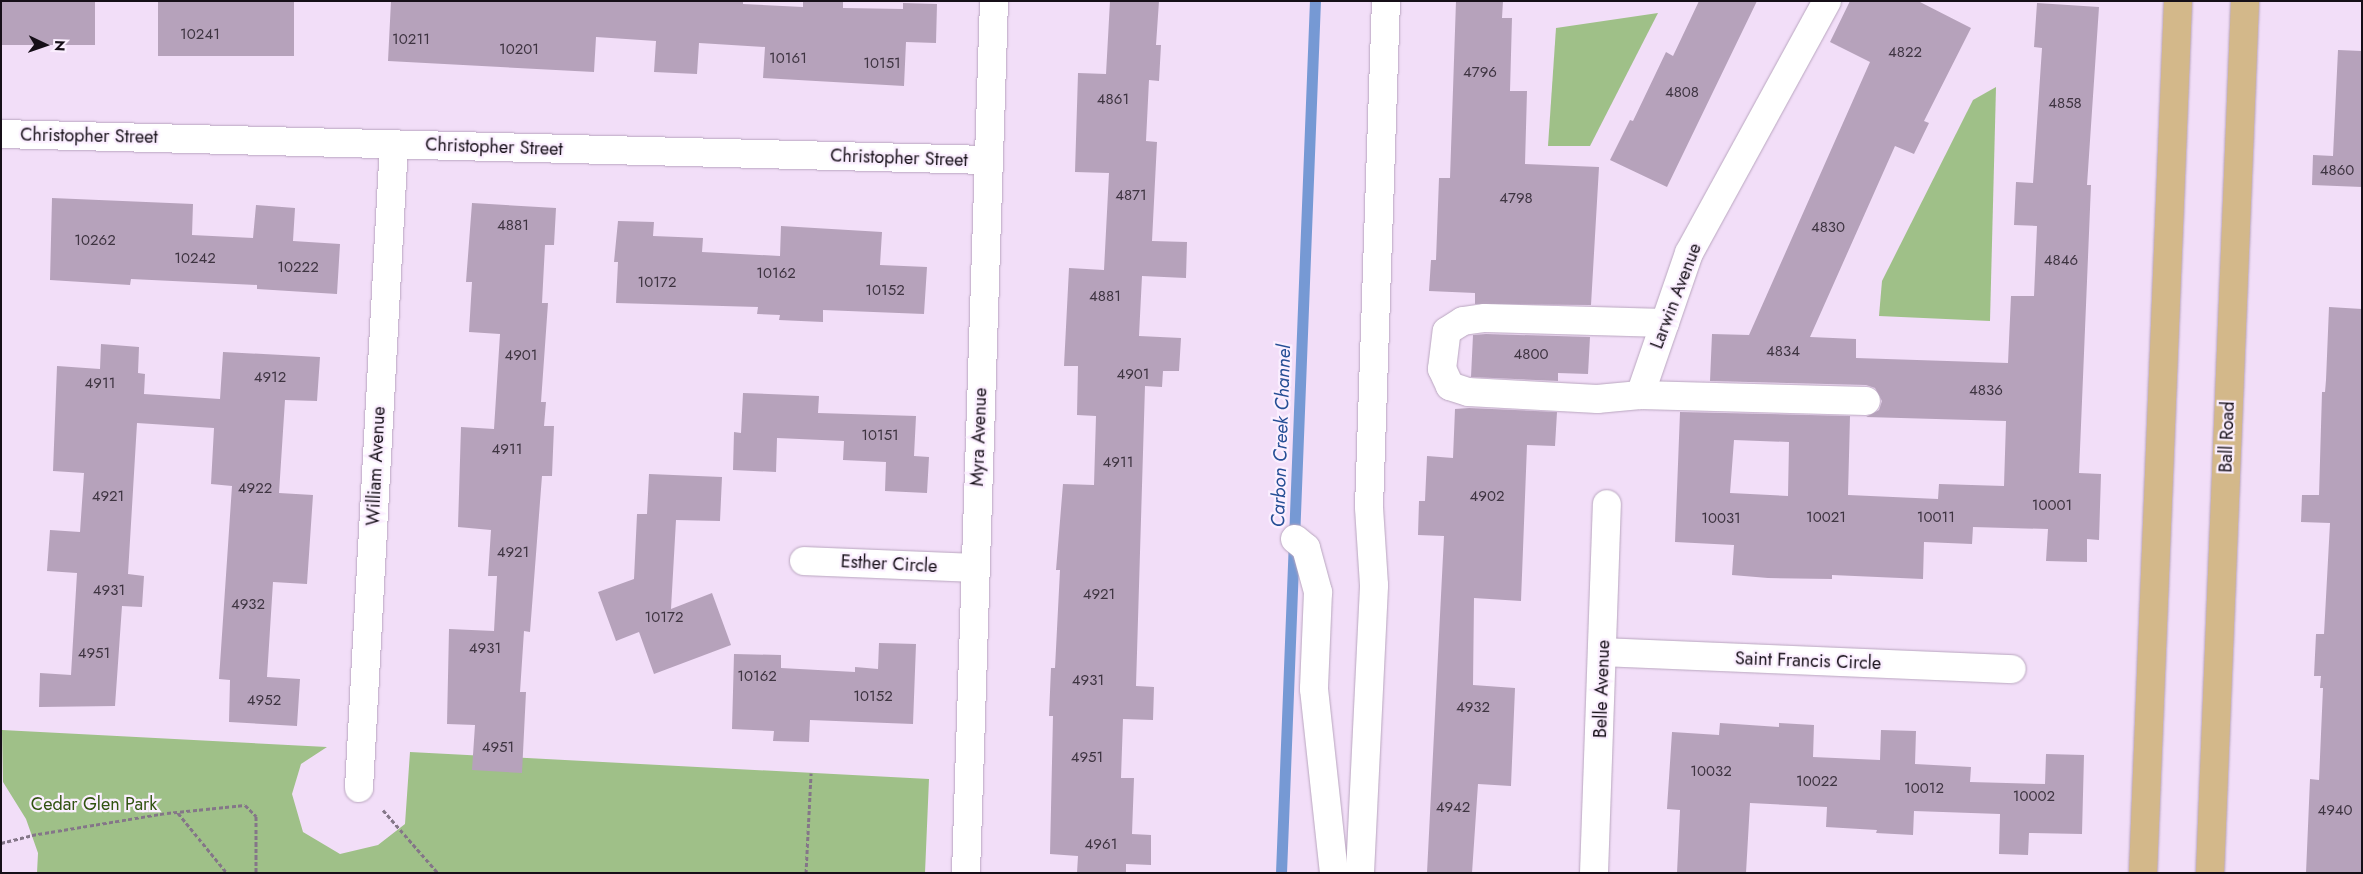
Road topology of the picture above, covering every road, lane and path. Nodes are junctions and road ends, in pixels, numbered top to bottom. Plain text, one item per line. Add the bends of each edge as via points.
1 (994, 1) edge
2 (1386, 1) edge
3 (1827, 1) edge
4 (2178, 1) edge
5 (2245, 1) edge
6 (1, 134) edge
7 (394, 144) junction
8 (987, 160) junction
9 (1665, 323) junction
10 (1640, 395) junction
11 (1866, 401) dead end
12 (1607, 504) dead end
13 (1295, 539) dead end
14 (804, 560) dead end
15 (975, 568) junction
16 (1604, 652) junction
17 (2012, 670) dead end
18 (811, 773) dead end
19 (359, 788) joint
20 (178, 813) junction
21 (1, 844) edge
22 (227, 873) edge
23 (256, 873) edge
24 (438, 873) edge
25 (806, 873) edge
26 (966, 873) edge
27 (1334, 873) edge
28 (1360, 873) edge
29 (1594, 873) edge
30 (2143, 873) edge
31 (2210, 873) edge

1 - 8 street, Myra Avenue
2 - 28 street via 1369,507 1374,585
3 - 9 street, Larwin Avenue via 1689,253
4 - 30 main road
5 - 31 main road, Ball Road
6 - 7 street, Christopher Street
7 - 8 street, Christopher Street
7 - 19 street, William Avenue
8 - 15 street, Myra Avenue
9 - 10 street, Larwin Avenue
9 - 10 street via 1485,318 1463,320 1447,331 1442,369 1450,386 1459,389 1597,399
10 - 11 street
12 - 16 street, Belle Avenue
13 - 27 street via 1306,548 1318,592 1314,689
14 - 15 street, Esther Circle
15 - 26 street, Myra Avenue
16 - 17 street, Saint Francis Circle
16 - 29 street, Belle Avenue
18 - 25 path
19 - 24 path via 396,822
20 - 21 path via 32,835
20 - 22 path
20 - 23 path via 245,805 256,816

